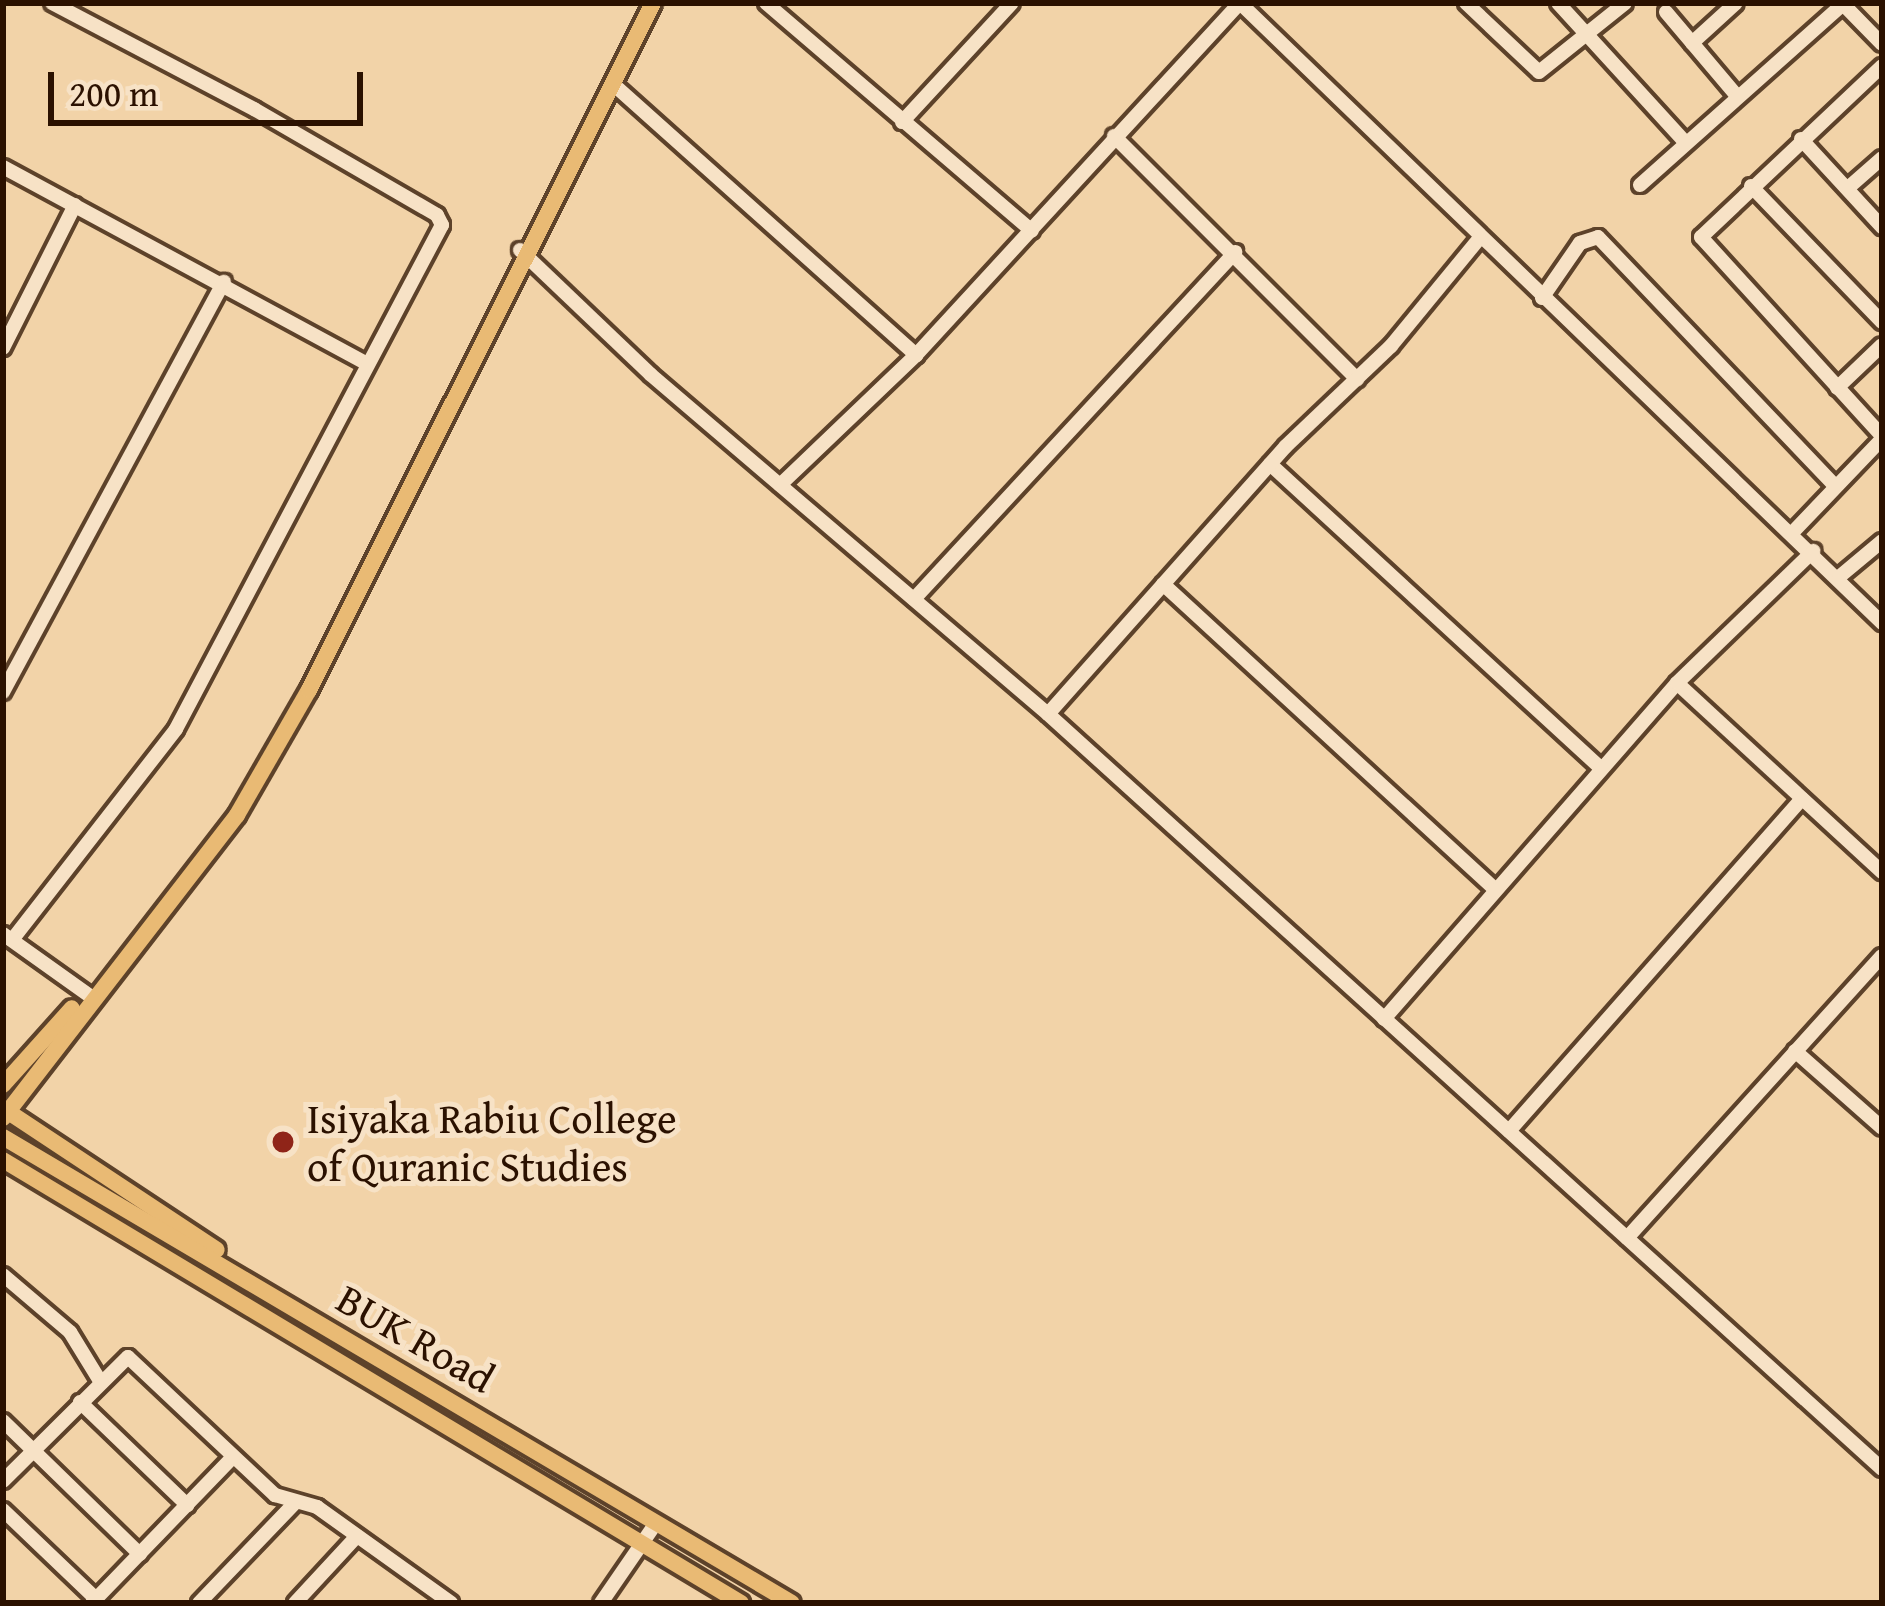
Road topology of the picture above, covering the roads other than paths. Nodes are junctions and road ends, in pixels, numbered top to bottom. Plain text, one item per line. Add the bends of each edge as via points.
1 (52, 3) edge
2 (641, 3) edge
3 (653, 3) edge
4 (766, 3) edge
5 (1240, 3) edge
6 (1466, 3) edge
7 (1558, 3) edge
8 (1624, 3) edge
9 (1736, 3) edge
10 (1843, 4) edge
11 (1007, 5) edge
12 (1666, 12) dead end
13 (1588, 33) junction
14 (1692, 43) junction
15 (1882, 44) edge
16 (1882, 66) edge
17 (613, 84) junction
18 (1737, 96) junction
19 (902, 122) junction
20 (1114, 136) junction
21 (1801, 139) junction
22 (1685, 142) junction
23 (1882, 158) edge
24 (3, 167) edge
25 (1640, 184) dead end
26 (1751, 186) junction
27 (1849, 188) junction
28 (75, 205) junction
29 (1882, 227) edge
30 (1032, 231) junction
31 (1479, 239) junction
32 (525, 252) junction
33 (1235, 252) junction
34 (224, 282) junction
35 (1542, 298) junction
36 (1882, 322) edge
37 (1882, 345) edge
38 (3, 348) edge
39 (916, 355) junction
40 (367, 364) junction
41 (1357, 379) junction
42 (1837, 388) junction
43 (1882, 437) edge
44 (1270, 464) junction
45 (780, 484) junction
46 (1834, 485) junction
47 (1793, 532) junction
48 (1882, 541) edge
49 (1813, 551) junction
50 (1840, 577) junction
51 (1163, 584) junction
52 (914, 598) junction
53 (1882, 623) edge
54 (1677, 683) junction
55 (3, 692) edge
56 (1048, 714) junction
57 (1601, 768) junction
58 (1802, 799) junction
59 (1882, 872) edge
60 (1495, 889) junction
61 (8, 937) edge
62 (1882, 956) edge
63 (90, 996) junction
64 (1384, 1018) junction
65 (1795, 1051) junction
66 (3, 1085) edge
67 (5, 1113) edge
68 (1882, 1128) edge
69 (1509, 1131) junction
70 (3, 1137) edge
71 (3, 1160) edge
72 (3, 1172) edge
73 (1627, 1238) junction
74 (3, 1275) edge
75 (288, 1305) junction
76 (298, 1334) junction
77 (100, 1381) junction
78 (80, 1402) junction
79 (3, 1421) edge
80 (33, 1450) junction
81 (233, 1457) junction
82 (1879, 1460) edge
83 (3, 1481) edge
84 (295, 1502) junction
85 (187, 1505) junction
86 (3, 1510) edge
87 (656, 1523) junction
88 (358, 1536) junction
89 (642, 1544) junction
90 (140, 1554) junction
91 (207, 1600) edge
92 (94, 1601) edge
93 (295, 1603) edge
94 (451, 1603) edge
95 (601, 1603) edge
96 (741, 1603) edge
97 (792, 1603) edge

1 - 40 street via 440,218
2 - 32 main road
3 - 17 main road
4 - 19 street
5 - 20 street
5 - 31 street
6 - 13 street via 1538,72
7 - 13 street
8 - 13 street
9 - 14 street
10 - 15 street
10 - 18 street
11 - 19 street
12 - 14 street
13 - 22 street
14 - 18 street
16 - 21 street
17 - 32 main road
17 - 39 street
18 - 22 street
19 - 30 street
20 - 30 street
20 - 33 street
21 - 26 street
21 - 27 street
22 - 25 street
23 - 27 street
24 - 28 street
26 - 36 street
26 - 42 street via 1701,237
27 - 29 street
28 - 34 street
28 - 38 street
30 - 39 street
31 - 35 street
31 - 41 street
32 - 45 street
32 - 63 main road via 237,815
33 - 41 street
33 - 52 street
34 - 40 street
34 - 55 street
35 - 46 street via 1580,243 1598,237
35 - 47 street
37 - 42 street
39 - 45 street
40 - 61 street via 176,730
41 - 44 street
42 - 43 street
43 - 46 street
44 - 51 street
44 - 57 street
45 - 52 street
46 - 47 street
47 - 49 street
48 - 50 street
49 - 50 street
49 - 54 street
50 - 53 street
51 - 56 street
51 - 60 street
52 - 56 street
54 - 57 street
54 - 58 street
56 - 64 street
57 - 60 street
58 - 59 street
58 - 69 street
60 - 64 street
61 - 63 street
62 - 65 street
63 - 66 main road
63 - 67 main road
64 - 69 street
65 - 68 street
65 - 73 street
67 - 75 main road via 257,1274
69 - 73 street
70 - 75 main road, BUK Road
71 - 76 main road, BUK Road
72 - 76 main road
73 - 82 street
74 - 77 street via 70,1332
75 - 87 main road, BUK Road
76 - 89 main road, BUK Road
77 - 78 street
77 - 81 street via 128,1357
78 - 80 street
78 - 85 street
79 - 80 street
80 - 83 street
80 - 90 street
81 - 84 street
81 - 85 street
84 - 88 street via 308,1502
84 - 91 street
85 - 90 street
86 - 92 street
87 - 89 street
87 - 97 main road, BUK Road
88 - 93 street
88 - 94 street
89 - 95 street
89 - 96 main road, BUK Road
90 - 92 street

